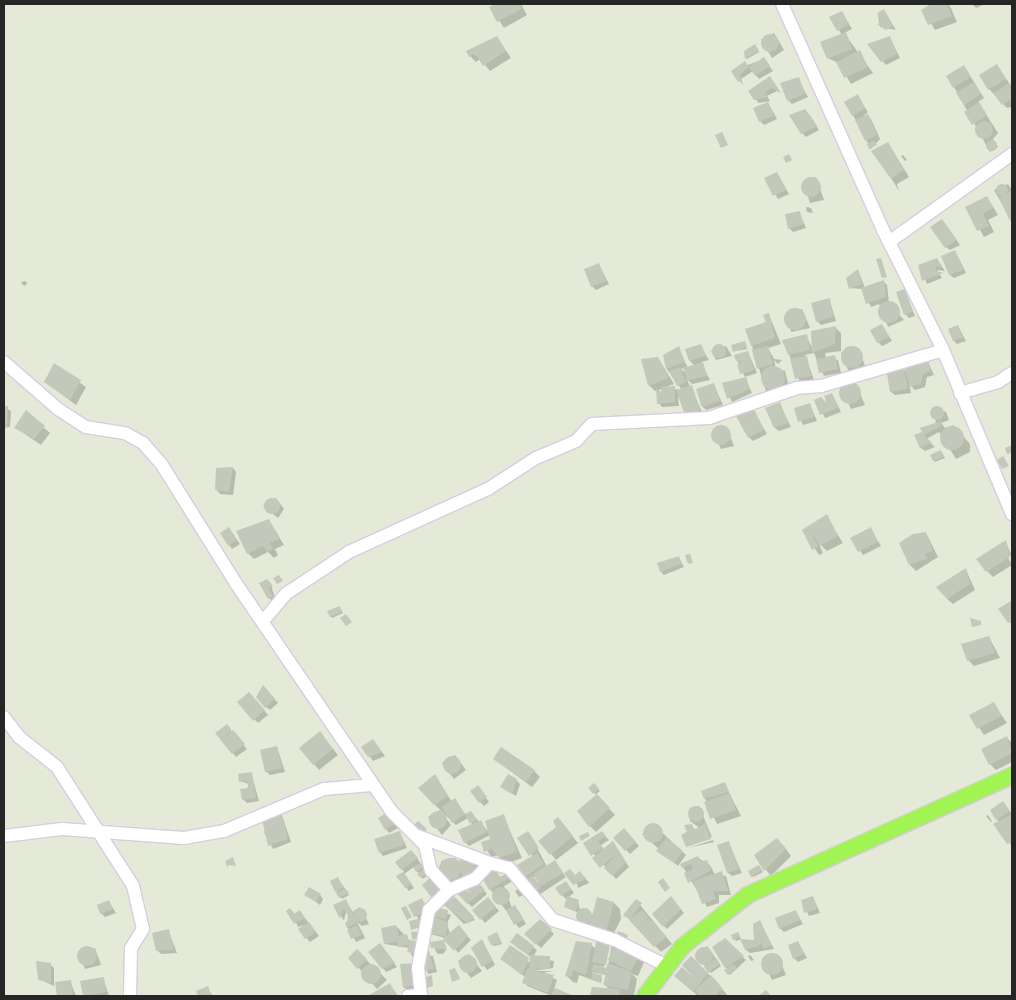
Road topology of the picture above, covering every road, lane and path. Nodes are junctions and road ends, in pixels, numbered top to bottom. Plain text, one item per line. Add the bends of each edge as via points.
1 (782, 4) edge
2 (1012, 154) edge
3 (889, 242) junction
4 (942, 350) junction
5 (4, 362) edge
6 (1012, 373) edge
7 (960, 393) junction
8 (1012, 514) edge
9 (264, 620) junction
10 (4, 717) edge
11 (1012, 776) edge
12 (372, 785) junction
13 (407, 828) junction
14 (103, 835) junction
15 (4, 836) edge
16 (490, 863) junction
17 (449, 890) junction
18 (665, 965) junction
19 (130, 996) edge
20 (417, 996) edge
21 (645, 996) edge

1 - 3 street
2 - 3 street
3 - 4 street
4 - 7 street
4 - 9 street via 821,386 797,388 709,418 592,424 576,441 536,458 488,489 349,552 287,593
5 - 9 street via 14,375 86,427 125,433 143,443
6 - 7 street via 998,382
7 - 8 street
9 - 12 street
10 - 14 street via 19,737 57,767
11 - 18 main road via 748,896 714,920
12 - 13 street
12 - 14 street via 324,789 224,831 184,838
13 - 16 street
13 - 17 street via 425,845 431,870
14 - 15 street via 62,828
14 - 19 street via 133,886 143,929 131,948
16 - 17 street via 475,879
16 - 18 street via 509,868 553,920 615,940
17 - 20 street via 429,910 418,967
18 - 21 main road

